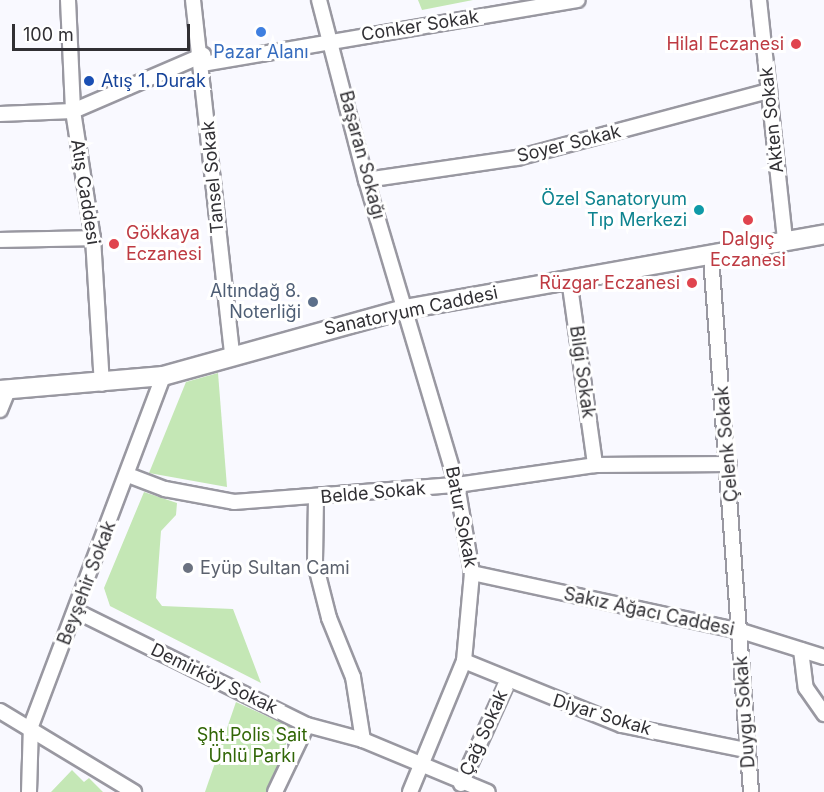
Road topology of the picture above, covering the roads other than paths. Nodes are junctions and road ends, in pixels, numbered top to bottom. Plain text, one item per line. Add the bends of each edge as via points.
1 (68, 0) edge
2 (193, 0) edge
3 (319, 0) edge
4 (578, 0) edge
5 (759, 0) edge
6 (333, 40) junction
7 (203, 59) junction
8 (769, 91) junction
9 (72, 111) junction
10 (0, 114) edge
11 (366, 180) junction
12 (824, 234) edge
13 (93, 238) junction
14 (0, 240) edge
15 (785, 241) junction
16 (711, 257) junction
17 (569, 279) junction
18 (405, 309) junction
19 (232, 354) junction
20 (163, 376) junction
21 (102, 384) junction
22 (4, 390) edge
23 (0, 410) edge
24 (729, 464) junction
25 (595, 465) junction
26 (128, 475) junction
27 (457, 485) junction
28 (316, 498) junction
29 (472, 573) junction
30 (76, 611) junction
31 (741, 631) junction
32 (801, 650) junction
33 (824, 657) edge
34 (464, 661) junction
35 (508, 681) junction
36 (0, 711) edge
37 (824, 714) edge
38 (307, 725) junction
39 (32, 726) junction
40 (363, 740) junction
41 (746, 750) junction
42 (422, 766) junction
43 (461, 784) junction
44 (29, 792) edge
45 (134, 792) edge
46 (275, 792) edge
47 (410, 792) edge
48 (488, 792) edge
49 (751, 792) edge

1 - 9 street, Atış Caddesi
2 - 7 street, Tansel Sokak
3 - 6 street, Başaran Sokağı
4 - 6 street, Conker Sokak
5 - 8 street, Akten Sokak
6 - 7 street, Conker Sokak
6 - 11 street, Başaran Sokağı
7 - 9 street, Conker Sokak
7 - 19 street, Tansel Sokak
8 - 11 street, Soyer Sokak via 518,158
8 - 15 street, Akten Sokak
9 - 10 street
9 - 13 street, Atış Caddesi
11 - 18 street, Başaran Sokağı
12 - 15 main road, Sanatoryum Caddesi
13 - 14 street
13 - 21 street, Atış Caddesi
15 - 16 main road, Sanatoryum Caddesi
16 - 17 main road, Sanatoryum Caddesi
16 - 24 street, Çelenk Sokak
17 - 18 main road, Sanatoryum Caddesi
17 - 25 street, Bilgi Sokak
18 - 19 main road, Sanatoryum Caddesi
18 - 27 street, Batur Sokak
19 - 20 main road, Sanatoryum Caddesi
20 - 21 main road, Sanatoryum Caddesi
20 - 26 street, Beyşehir Sokak
21 - 22 main road, Sanatoryum Caddesi
22 - 23 street
24 - 25 street, Belde Sokak
24 - 31 street, Çelenk Sokak
25 - 27 street, Belde Sokak
26 - 28 street, Belde Sokak via 165,489 234,502
26 - 30 street, Beyşehir Sokak
27 - 28 street, Belde Sokak
27 - 29 street, Batur Sokak
28 - 40 street via 315,563 329,618 353,677
29 - 31 street, Sakız Ağacı Caddesi
29 - 34 street, Batur Sokak
30 - 38 street, Demirköy Sokak
30 - 39 street, Beyşehir Sokak
31 - 32 street, Sakız Ağacı Caddesi
31 - 41 street, Duygu Sokak
32 - 33 street, Sakız Ağacı Caddesi
32 - 37 street via 806,688
34 - 35 street, Diyar Sokak
34 - 42 street, Batur Sokak
35 - 41 street, Diyar Sokak via 622,725
35 - 43 street, Çağ Sokak
36 - 39 street
38 - 40 street, Demirköy Sokak
38 - 46 street
39 - 44 street, Beyşehir Sokak
39 - 45 street
40 - 42 street, Demirköy Sokak
41 - 49 street, Duygu Sokak
42 - 43 street, Demirköy Sokak
42 - 47 street, Batur Sokak
43 - 48 street, Demirköy Sokak

